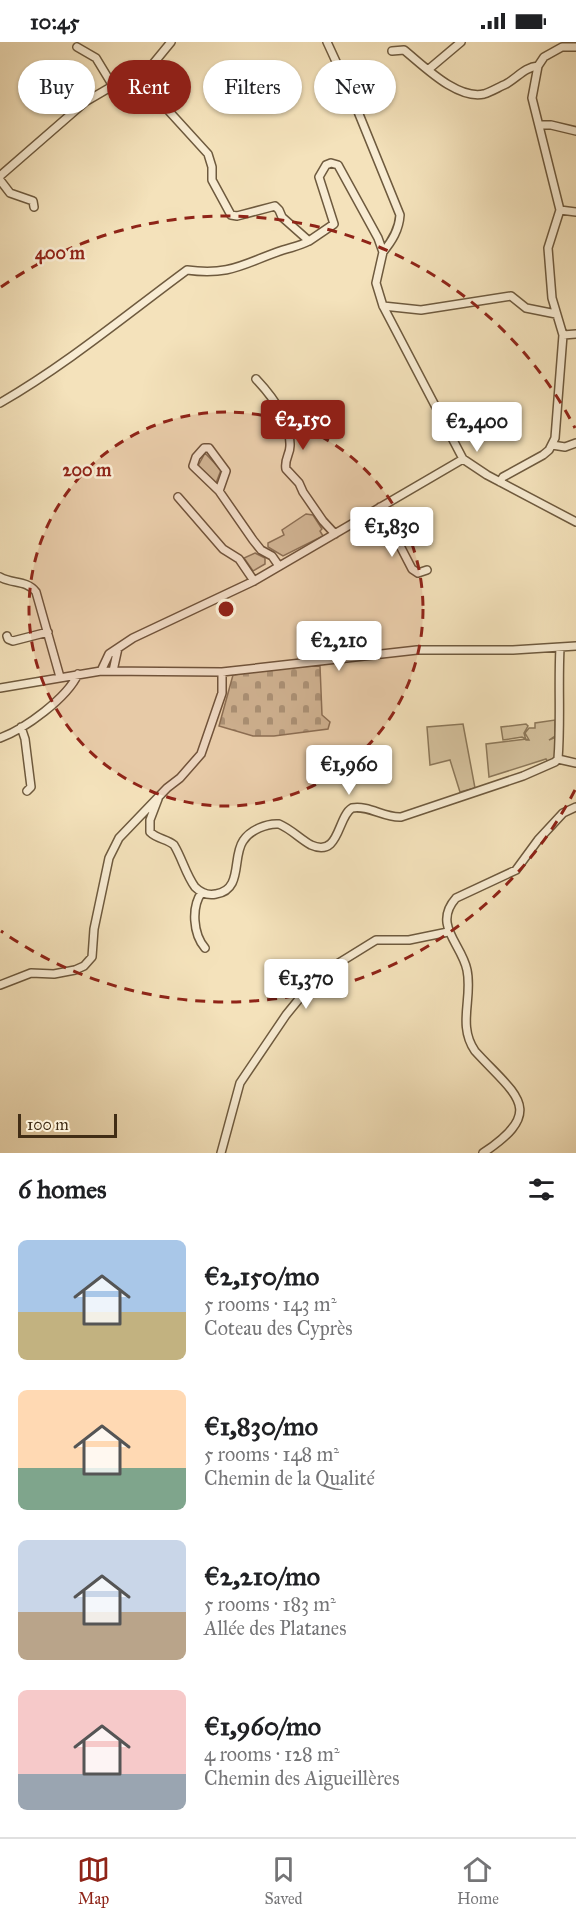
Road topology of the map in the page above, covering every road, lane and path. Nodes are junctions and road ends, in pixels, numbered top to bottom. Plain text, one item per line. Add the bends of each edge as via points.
1 (171, 42) edge
2 (327, 42) edge
3 (402, 42) edge
4 (461, 42) edge
5 (77, 47) dead end
6 (576, 47) edge
7 (404, 50) junction
8 (392, 51) dead end
9 (156, 60) edge
10 (538, 66) junction
11 (429, 69) junction
12 (107, 76) edge
13 (107, 90) edge
14 (172, 114) edge
15 (539, 125) junction
16 (576, 131) edge
17 (0, 178) edge
18 (34, 207) dead end
19 (560, 210) junction
20 (576, 212) edge
21 (309, 241) junction
22 (383, 252) junction
23 (383, 306) junction
24 (556, 314) junction
25 (576, 333) edge
26 (563, 335) junction
27 (256, 380) dead end
28 (0, 403) edge
29 (576, 443) edge
30 (552, 444) junction
31 (463, 459) junction
32 (500, 482) junction
33 (219, 491) junction
34 (178, 497) dead end
35 (380, 507) junction
36 (576, 522) edge
37 (335, 534) junction
38 (279, 566) junction
39 (427, 570) dead end
40 (0, 577) edge
41 (254, 581) junction
42 (48, 632) junction
43 (6, 636) dead end
44 (576, 646) edge
45 (118, 648) junction
46 (560, 648) junction
47 (101, 671) junction
48 (113, 671) junction
49 (222, 672) junction
50 (78, 674) junction
51 (60, 677) junction
52 (0, 688) edge
53 (21, 728) junction
54 (0, 738) edge
55 (558, 759) junction
56 (576, 763) edge
57 (27, 791) dead end
58 (158, 799) junction
59 (576, 807) edge
60 (202, 892) junction
61 (448, 932) junction
62 (205, 948) dead end
63 (0, 985) edge
64 (221, 1153) edge
65 (483, 1153) edge

1 - 9 street
2 - 22 street via 400,215 392,241
3 - 7 street
4 - 11 street
5 - 12 street via 96,58
6 - 10 street via 551,51
7 - 8 street
7 - 11 street
10 - 11 street via 484,94 458,91
10 - 15 street via 532,98
13 - 17 street via 86,102
14 - 21 street via 208,154 212,180 231,215 275,206
15 - 16 street
15 - 19 street
17 - 18 street via 10,193 33,201
19 - 20 street
19 - 24 street via 548,248
21 - 22 street via 334,224 319,177 331,163 338,165
21 - 28 street via 233,270 187,270 46,375
22 - 23 street via 376,283
23 - 24 street via 421,310 511,296 526,309
23 - 31 street
24 - 26 street
25 - 26 street
26 - 30 street
27 - 37 street via 288,426 291,448 286,469
29 - 30 street via 565,447
30 - 32 street via 543,455
31 - 32 street
31 - 35 street
32 - 36 street
33 - 33 street via 193,466 204,448 209,448 226,471
33 - 38 street via 261,550
34 - 41 street via 224,549 239,559
35 - 37 street
35 - 39 street via 412,569 418,573
37 - 38 street
38 - 41 street
40 - 42 street via 33,588
41 - 45 street
42 - 43 street via 14,641
42 - 51 street
44 - 46 street
45 - 47 street via 109,654
45 - 48 street
46 - 49 street via 417,650
46 - 55 street
47 - 48 street
47 - 50 street
48 - 49 street
49 - 58 street via 222,693 201,754
50 - 51 street
50 - 53 street via 72,685
51 - 52 street
53 - 54 street
53 - 57 street via 31,787
55 - 56 street
55 - 60 street via 523,776 401,817 352,808 336,839 325,846 313,846 279,824 262,827 242,842 231,886 221,893
58 - 60 street via 150,832 174,845
58 - 63 street via 119,838 109,858 92,957 75,970 31,974
59 - 61 street via 563,813 516,870 456,898 447,917
60 - 62 street via 195,912 199,938
61 - 64 street via 409,940 376,940 308,988 240,1083
61 - 65 street via 467,968 470,984 465,1017 471,1044 515,1095 520,1107 515,1127

